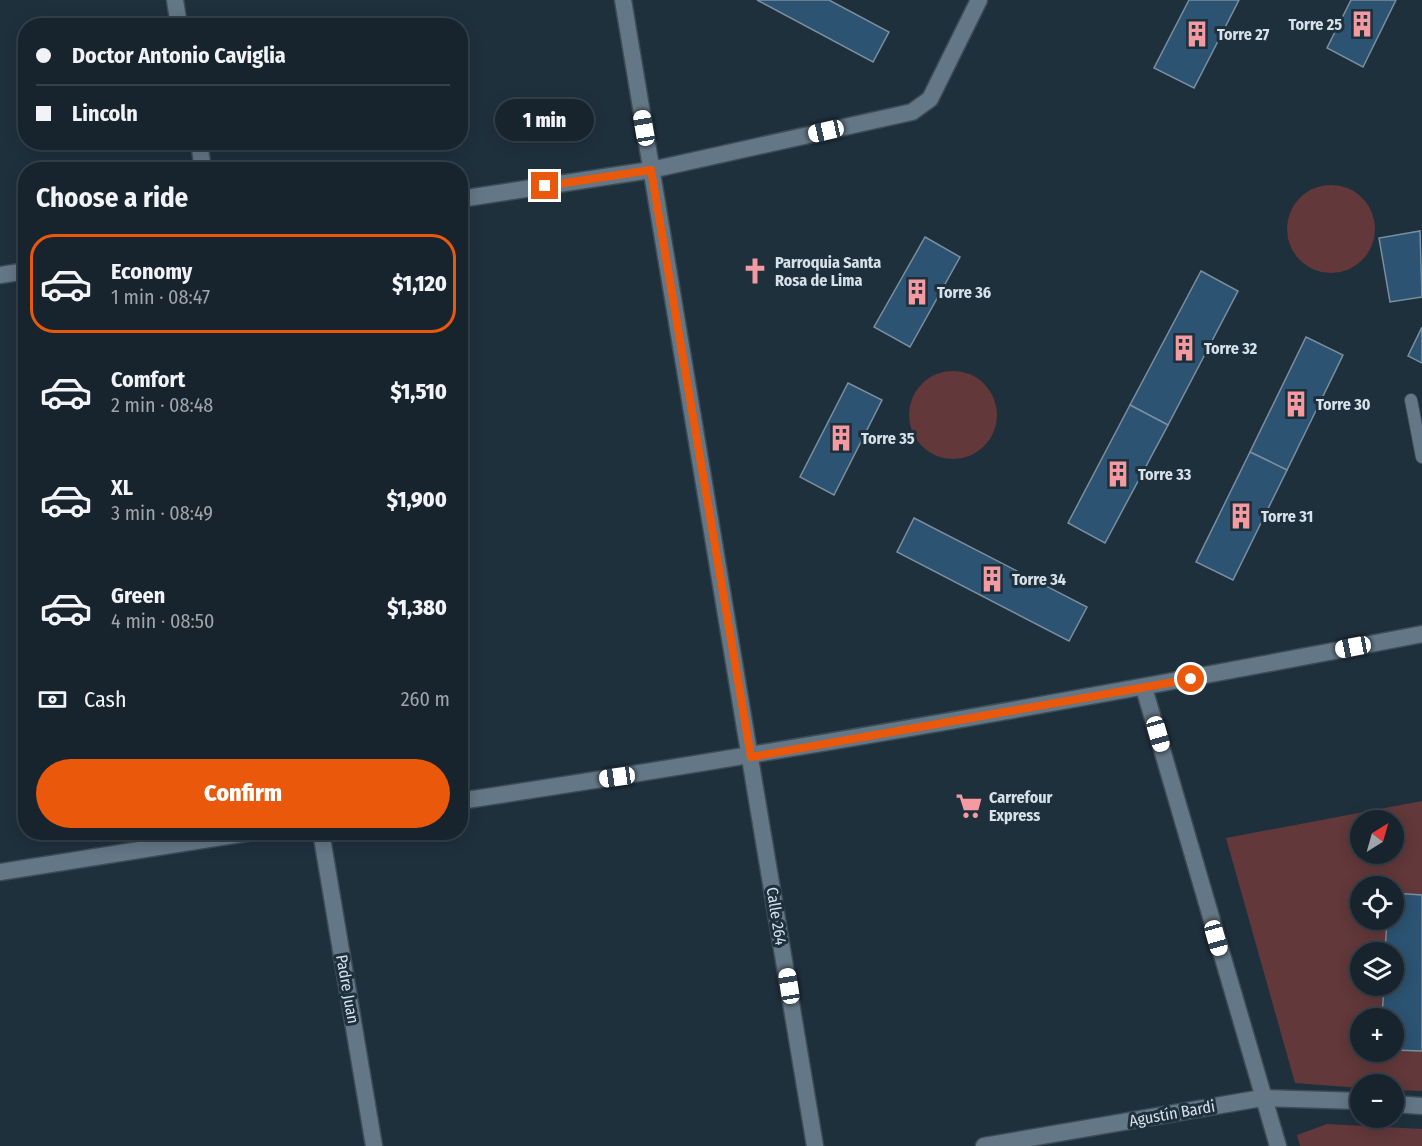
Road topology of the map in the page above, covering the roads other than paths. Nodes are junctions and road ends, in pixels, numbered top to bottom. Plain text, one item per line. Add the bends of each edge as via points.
1 (175, 0) edge
2 (623, 0) edge
3 (979, 0) edge
4 (178, 18) edge
5 (651, 170) junction
6 (468, 198) edge
7 (18, 272) edge
8 (0, 275) edge
9 (1411, 400) dead end
10 (1422, 457) edge
11 (1422, 634) edge
12 (1144, 688) junction
13 (751, 757) junction
14 (468, 800) edge
15 (204, 840) edge
16 (322, 840) edge
17 (0, 873) edge
18 (1262, 1098) junction
19 (1350, 1101) edge
20 (1404, 1105) edge
21 (1422, 1106) edge
22 (374, 1146) edge
23 (815, 1146) edge
24 (984, 1146) edge
25 (1278, 1146) edge

1 - 4 street
2 - 5 street, Calle 264
3 - 5 street via 930,99 912,112
5 - 6 street
5 - 13 street, Calle 264
7 - 8 street
9 - 10 lane
11 - 12 street
12 - 13 street
12 - 18 street
13 - 14 street
13 - 23 street, Calle 264
15 - 17 street
16 - 22 street, Padre Juan
18 - 19 street, Agustín Bardi
18 - 24 street, Agustín Bardi
18 - 25 street
20 - 21 street

